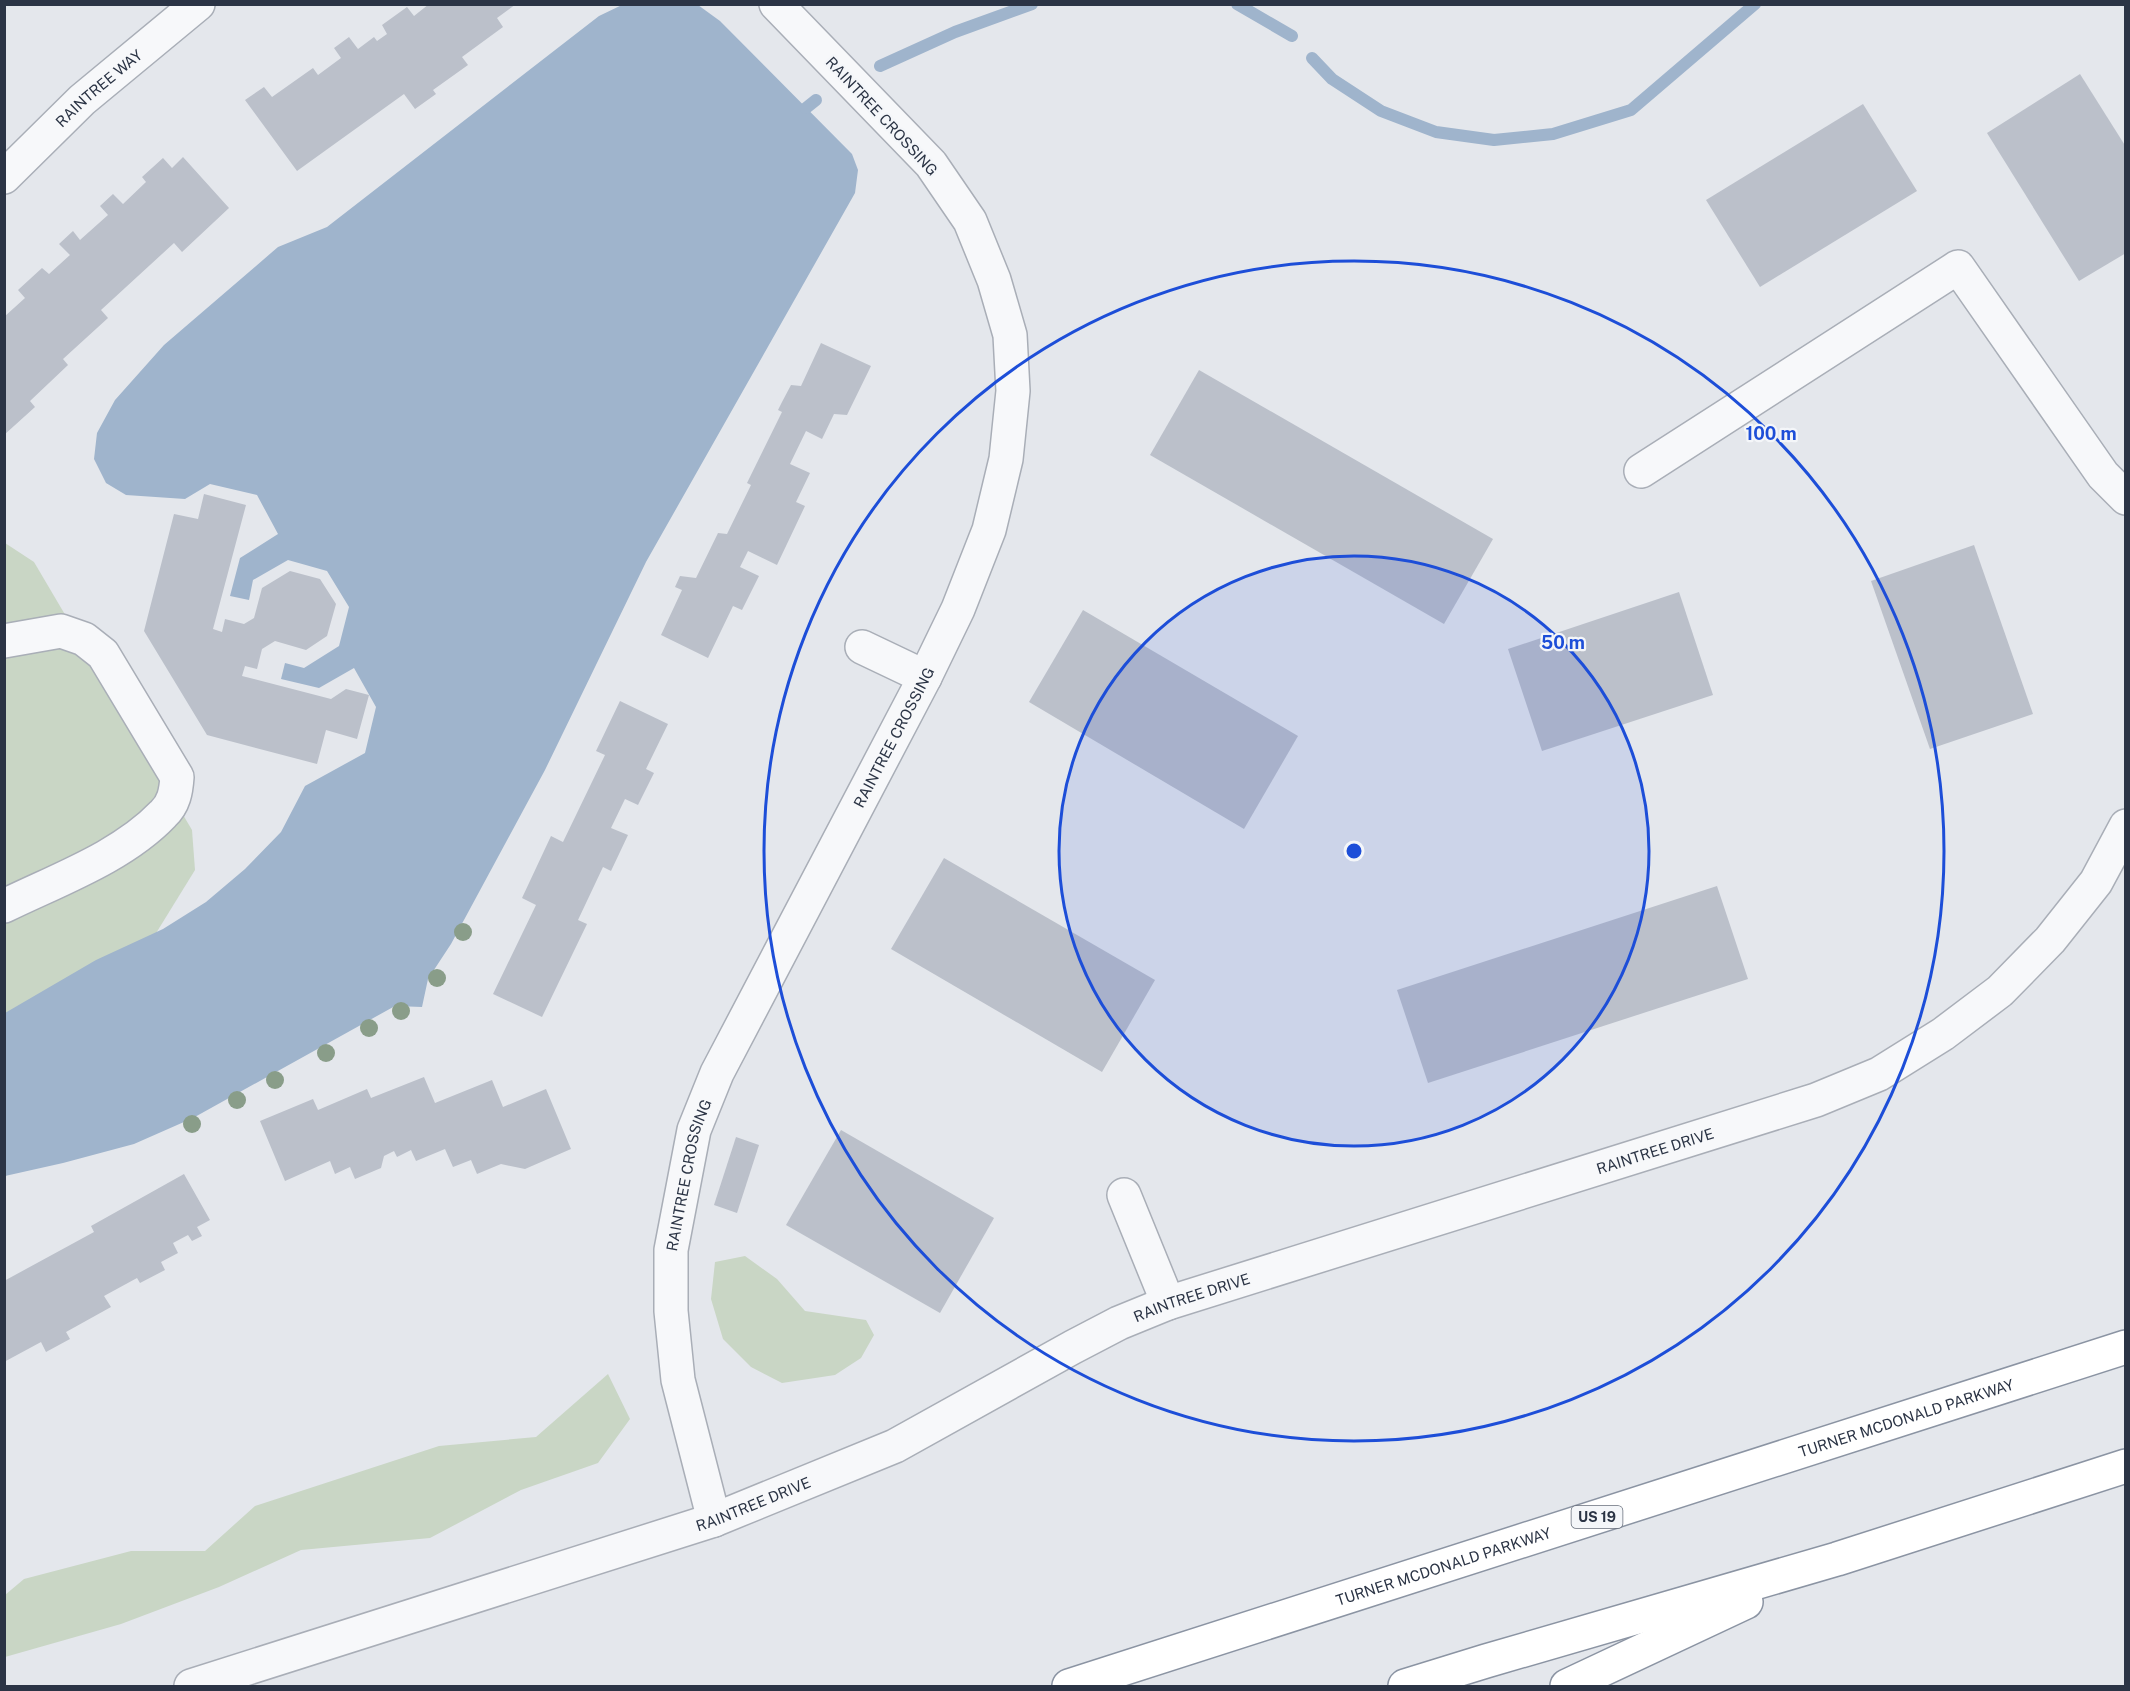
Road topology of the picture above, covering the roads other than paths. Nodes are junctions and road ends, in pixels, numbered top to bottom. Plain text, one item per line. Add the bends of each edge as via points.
1 (198, 4) edge
2 (776, 4) edge
3 (4, 177) edge
4 (1641, 471) dead end
5 (2126, 498) edge
6 (4, 641) edge
7 (862, 647) dead end
8 (925, 677) junction
9 (2126, 826) edge
10 (4, 906) edge
11 (1124, 1195) dead end
12 (1168, 1303) junction
13 (2126, 1347) edge
14 (2126, 1466) edge
15 (714, 1520) junction
16 (1837, 1559) junction
17 (191, 1686) edge
18 (1069, 1686) edge
19 (1405, 1686) edge
20 (1567, 1686) edge

1 - 3 street, RAINTREE WAY via 82,100
2 - 8 street, RAINTREE CROSSING via 931,164 970,221 1010,335 1013,391 1006,459 989,530 958,609
4 - 5 street via 1958,267 2103,475
6 - 10 street via 61,631 84,639 97,649 177,777 176,794 165,813 119,850
7 - 8 street
8 - 15 street, RAINTREE CROSSING via 717,1073 694,1130 671,1250 671,1311 678,1380
9 - 12 street, RAINTREE DRIVE via 2096,882 2050,940 2000,991 1943,1034 1879,1074 1816,1100
11 - 12 street
12 - 15 street, RAINTREE DRIVE via 1073,1347 896,1446
13 - 18 highway, TURNER MCDONALD PARKWAY / US 19
14 - 16 highway
15 - 17 street, RAINTREE DRIVE
16 - 19 highway
16 - 20 highway

